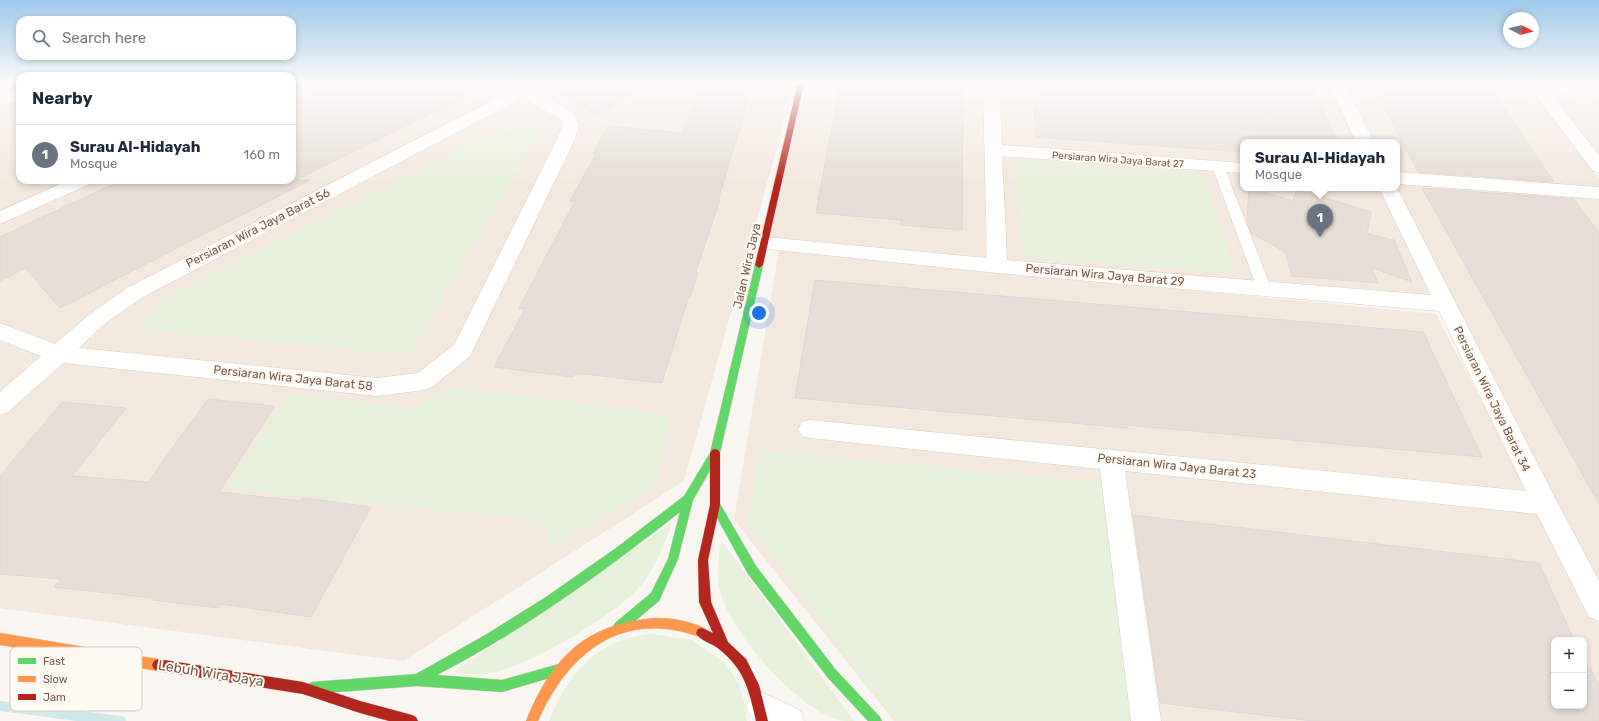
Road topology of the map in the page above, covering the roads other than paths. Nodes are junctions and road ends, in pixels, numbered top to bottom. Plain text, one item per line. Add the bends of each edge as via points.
1 (473, 117) edge
2 (566, 117) edge
3 (793, 117) edge
4 (993, 117) edge
5 (1353, 117) edge
6 (1560, 117) edge
7 (1364, 139) edge
8 (994, 150) junction
9 (1218, 166) junction
10 (1599, 167) edge
11 (1240, 168) edge
12 (1400, 178) edge
13 (75, 184) edge
14 (1389, 191) edge
15 (1599, 193) edge
16 (0, 218) edge
17 (765, 243) junction
18 (997, 266) junction
19 (1264, 288) junction
20 (1445, 304) junction
21 (0, 331) edge
22 (58, 354) junction
23 (0, 406) edge
24 (810, 428) dead end
25 (715, 454) junction
26 (1111, 459) junction
27 (688, 499) junction
28 (1545, 504) junction
29 (715, 505) junction
30 (1599, 608) edge
31 (615, 630) junction
32 (0, 639) edge
33 (722, 643) junction
34 (49, 647) edge
35 (142, 662) edge
36 (559, 670) junction
37 (417, 680) junction
38 (303, 688) junction
39 (762, 714) edge
40 (409, 721) edge
41 (532, 721) edge
42 (789, 721) edge
43 (876, 721) edge
44 (1146, 721) edge

1 - 22 street, Persiaran Wira Jaya Barat 56 via 134,292 96,320
2 - 22 street, Persiaran Wira Jaya Barat 58 via 571,124 566,139 462,350 424,381 377,387
3 - 17 street, Jalan Wira Jaya
4 - 8 street
5 - 7 street
6 - 10 street
8 - 9 street, Persiaran Wira Jaya Barat 27
8 - 18 street
9 - 11 street, Persiaran Wira Jaya Barat 27
9 - 19 lane
12 - 15 street
13 - 16 street
14 - 20 street, Persiaran Wira Jaya Barat 34
17 - 18 street, Persiaran Wira Jaya Barat 29
17 - 25 street, Jalan Wira Jaya
18 - 19 street, Persiaran Wira Jaya Barat 29
19 - 20 street, Persiaran Wira Jaya Barat 29
20 - 28 street, Persiaran Wira Jaya Barat 34
21 - 22 street, Persiaran Wira Jaya Barat 58
22 - 23 street, Persiaran Wira Jaya Barat 56
24 - 26 street, Persiaran Wira Jaya Barat 23
25 - 27 street, Jalan Wira Jaya
25 - 29 street, Jalan Wira Jaya
26 - 28 street, Persiaran Wira Jaya Barat 23
26 - 44 street
27 - 31 street, Jalan Wira Jaya via 673,559 655,597
27 - 37 street via 586,576 502,632
28 - 30 street, Persiaran Wira Jaya Barat 34
29 - 33 street, Jalan Wira Jaya via 703,560 705,602
29 - 43 street via 752,570 832,674
31 - 33 street via 647,622 679,623 702,631
31 - 36 street via 585,646
32 - 34 street, Lebuh Wira Jaya
33 - 39 street via 740,660 753,682
35 - 38 street, Lebuh Wira Jaya
36 - 37 street, Lebuh Wira Jaya via 502,686
36 - 41 street via 539,700
37 - 38 street, Lebuh Wira Jaya
38 - 40 street, Lebuh Wira Jaya
39 - 42 street

